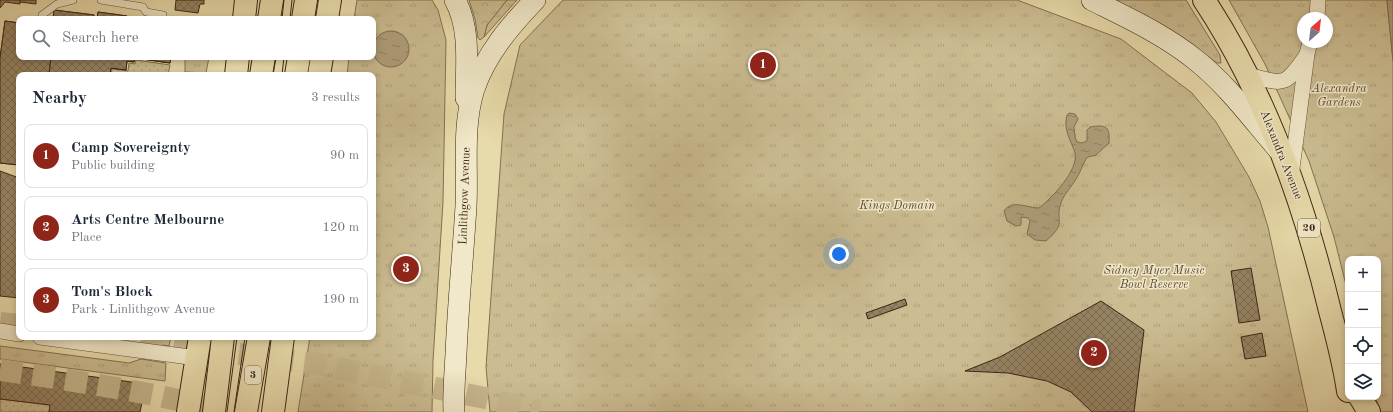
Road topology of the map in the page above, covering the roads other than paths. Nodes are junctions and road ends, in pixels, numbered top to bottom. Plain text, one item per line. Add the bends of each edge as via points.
1 (73, 0) edge
2 (101, 0) edge
3 (246, 0) edge
4 (272, 0) edge
5 (306, 0) edge
6 (330, 0) edge
7 (455, 0) edge
8 (535, 0) edge
9 (1093, 0) edge
10 (1204, 0) edge
11 (1318, 0) edge
12 (1317, 12) edge
13 (163, 15) dead end
14 (42, 16) dead end
15 (244, 16) edge
16 (269, 16) edge
17 (303, 16) edge
18 (327, 16) edge
19 (1309, 48) edge
20 (238, 60) edge
21 (264, 60) edge
22 (298, 60) edge
23 (322, 60) edge
24 (236, 72) edge
25 (262, 72) edge
26 (296, 72) edge
27 (320, 72) edge
28 (1248, 75) junction
29 (467, 133) junction
30 (1280, 151) junction
31 (1291, 177) junction
32 (0, 331) edge
33 (16, 334) edge
34 (84, 340) edge
35 (223, 340) edge
36 (258, 340) edge
37 (283, 340) edge
38 (198, 347) edge
39 (1345, 372) edge
40 (1349, 400) edge
41 (1362, 400) edge
42 (188, 412) edge
43 (214, 412) edge
44 (246, 412) edge
45 (273, 412) edge
46 (454, 412) edge
47 (1350, 412) edge
48 (1369, 412) edge

1 - 14 lane via 57,4
2 - 13 lane via 144,7 146,12
3 - 15 main road
4 - 16 main road
5 - 17 main road
6 - 18 main road
7 - 29 street via 465,30
8 - 29 street, Linlithgow Avenue via 501,39 485,64 472,96
9 - 30 street via 1158,34 1198,62 1222,85
10 - 28 main road, Alexandra Avenue / 20
11 - 12 street
19 - 28 street via 1293,75 1285,81
19 - 31 street
20 - 24 main road
21 - 25 main road
22 - 26 main road
23 - 27 main road
28 - 30 main road, Alexandra Avenue / 20
29 - 46 street, Linlithgow Avenue via 467,199
30 - 31 main road, Alexandra Avenue / 20
31 - 39 main road, Alexandra Avenue / 20 via 1317,256
32 - 33 street
34 - 38 street
35 - 43 main road
36 - 44 main road, 3
37 - 45 main road
38 - 42 main road
40 - 47 main road
41 - 48 main road

